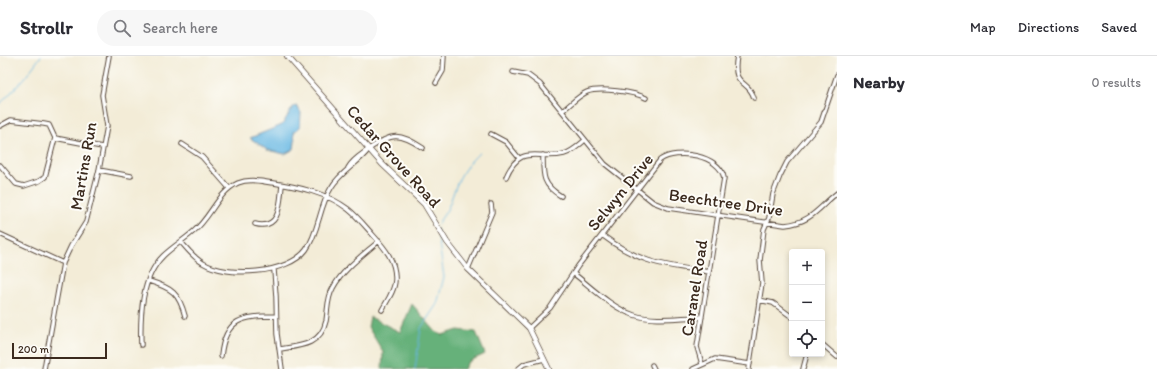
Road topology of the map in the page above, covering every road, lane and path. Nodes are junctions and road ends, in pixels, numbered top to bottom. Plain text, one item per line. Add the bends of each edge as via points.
1 (109, 56) edge
2 (287, 56) edge
3 (444, 56) edge
4 (737, 56) edge
5 (513, 72) dead end
6 (837, 75) edge
7 (436, 82) dead end
8 (646, 98) dead end
9 (754, 98) dead end
10 (562, 111) junction
11 (0, 126) edge
12 (491, 134) dead end
13 (55, 138) junction
14 (585, 140) junction
15 (182, 144) dead end
16 (102, 147) junction
17 (423, 148) dead end
18 (369, 149) junction
19 (543, 154) junction
20 (519, 158) junction
21 (0, 165) edge
22 (99, 170) junction
23 (131, 176) dead end
24 (506, 177) dead end
25 (282, 185) junction
26 (229, 188) junction
27 (637, 190) junction
28 (837, 193) edge
29 (561, 196) dead end
30 (326, 197) junction
31 (491, 204) dead end
32 (718, 216) junction
33 (766, 223) junction
34 (255, 224) dead end
35 (0, 234) edge
36 (602, 235) junction
37 (379, 241) junction
38 (181, 242) junction
39 (62, 263) junction
40 (468, 269) junction
41 (274, 270) junction
42 (710, 272) junction
43 (573, 273) junction
44 (149, 281) junction
45 (759, 300) junction
46 (382, 310) dead end
47 (789, 315) edge
48 (185, 316) dead end
49 (276, 316) junction
50 (702, 317) junction
51 (530, 328) junction
52 (141, 344) dead end
53 (825, 347) edge
54 (280, 349) junction
55 (221, 356) dead end
56 (806, 357) edge
57 (837, 357) edge
58 (544, 359) junction
59 (702, 364) junction
60 (750, 364) junction
61 (44, 369) edge
62 (282, 369) edge
63 (518, 369) edge
64 (549, 369) edge
65 (693, 369) edge
66 (749, 369) edge
67 (803, 369) edge

1 - 16 street, Martins Run via 102,95 107,126
2 - 18 street, Cedar Grove Road
3 - 7 street via 443,71
4 - 9 street via 735,68 738,78 751,90
5 - 10 street, Beechtree Drive via 534,79
6 - 33 street via 820,122 792,155 780,176
8 - 10 street via 638,94 589,91
10 - 14 street, Beechtree Drive
11 - 13 street via 11,120 44,124 49,126
12 - 20 street via 511,146
13 - 16 street
13 - 21 street via 48,169 45,177 39,181 24,186 16,184
14 - 19 street via 567,153
14 - 27 street, Beechtree Drive via 610,169
15 - 26 street via 202,157
16 - 22 street, Martins Run
17 - 18 street via 407,138 394,136 380,141
18 - 30 street via 350,164
18 - 40 street, Cedar Grove Road via 392,175 424,204 447,242
19 - 20 street
19 - 29 street via 545,180 553,191
20 - 24 street via 511,165
22 - 23 street
22 - 39 street, Martins Run via 86,222
25 - 26 street via 248,181 239,182
25 - 30 street via 298,187
25 - 34 street via 277,217 267,225
26 - 38 street via 222,194 202,225
27 - 32 street, Beechtree Drive via 653,202 668,208
27 - 32 street, Selwyn Drive via 660,160 668,155 678,154 707,159 717,164 723,175
27 - 36 street, Selwyn Drive
28 - 33 street, Beechtree Drive via 805,220 784,225
30 - 37 street via 348,209
30 - 41 street via 315,232 304,252
31 - 40 street via 492,212
32 - 33 street, Beechtree Drive
32 - 42 street, Caranel Road
33 - 45 street via 760,260 762,277
35 - 39 street
36 - 42 street via 641,259
36 - 43 street, Selwyn Drive
37 - 46 street via 392,260 395,282
37 - 54 street via 347,270 333,287 327,304 326,321 318,337 304,346
38 - 41 street via 193,256 213,267 249,272
38 - 44 street via 162,257
39 - 61 street, Martins Run
40 - 51 street, Cedar Grove Road
41 - 49 street
42 - 50 street, Caranel Road
43 - 50 street via 620,308 635,315 649,318
43 - 51 street, Selwyn Drive via 550,308
44 - 48 street via 174,291
44 - 52 street via 141,306
45 - 47 street via 773,303
45 - 60 street
49 - 54 street
49 - 55 street via 253,316 236,322 223,342
50 - 59 street, Caranel Road via 697,347
51 - 58 street, Cedar Grove Road
53 - 57 street
54 - 62 street
56 - 67 street
58 - 63 street via 524,364
58 - 64 street, Cedar Grove Road
59 - 60 street via 715,359
59 - 65 street
60 - 66 street

